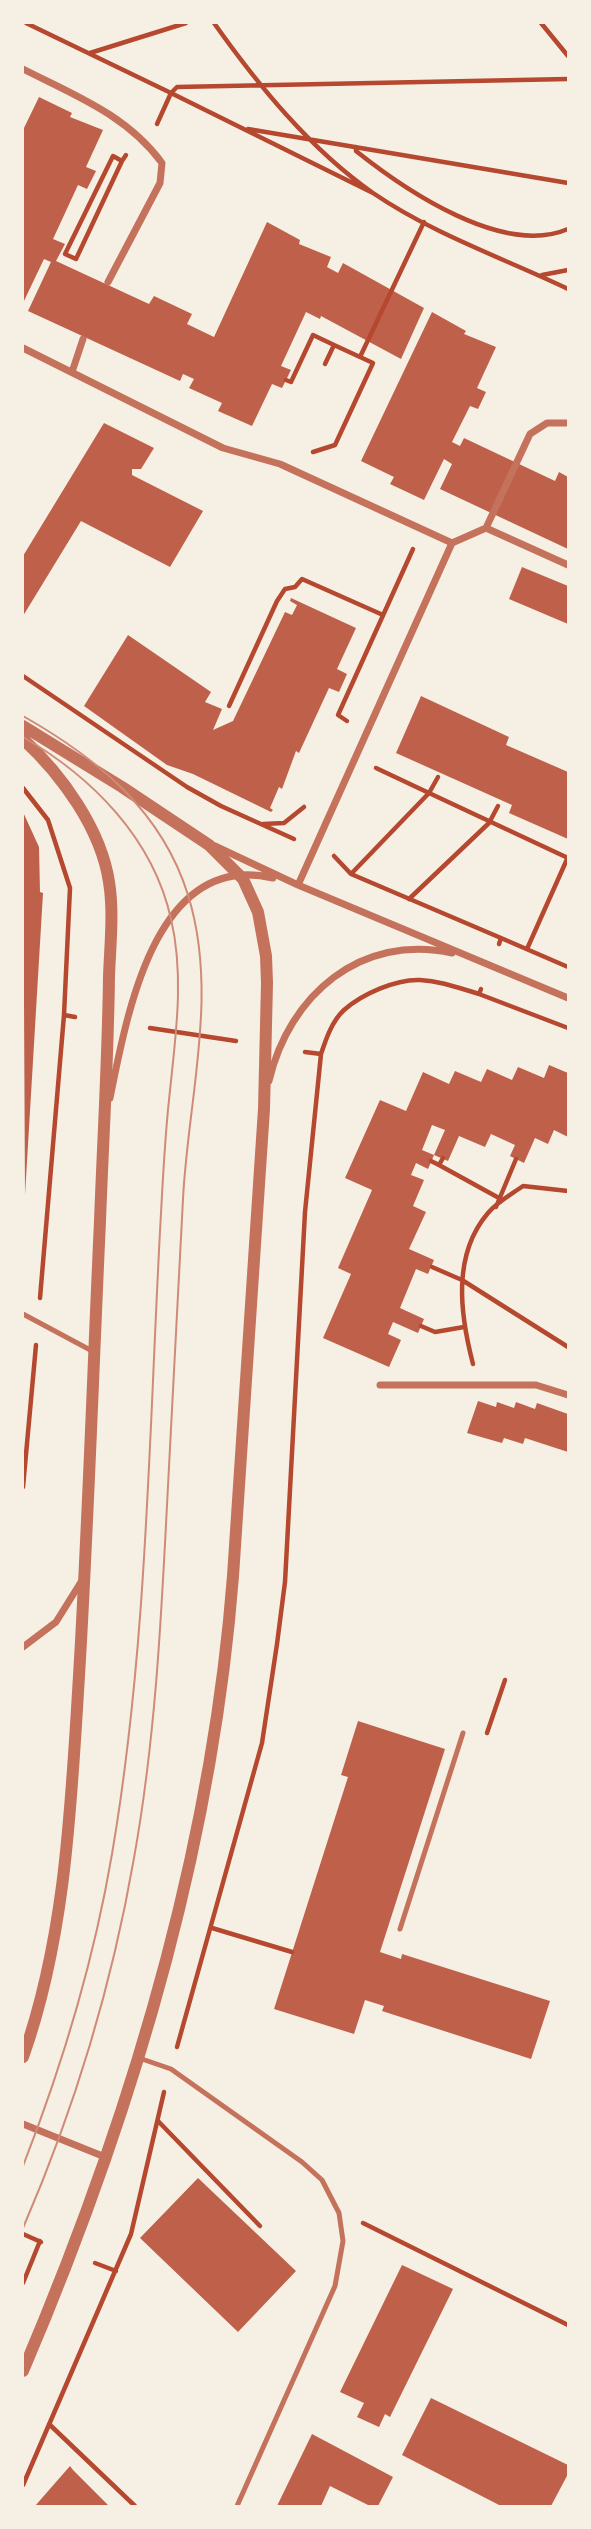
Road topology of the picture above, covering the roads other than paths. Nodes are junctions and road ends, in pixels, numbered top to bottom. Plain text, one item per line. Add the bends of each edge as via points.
1 (23, 69) edge
2 (108, 282) dead end
3 (83, 339) dead end
4 (23, 348) edge
5 (72, 372) junction
6 (568, 423) edge
7 (486, 528) junction
8 (452, 543) junction
9 (568, 554) edge
10 (566, 564) edge
11 (23, 726) edge
12 (23, 739) edge
13 (190, 832) junction
14 (240, 874) junction
15 (298, 886) junction
16 (474, 958) junction
17 (568, 998) edge
18 (264, 1109) junction
19 (103, 1133) junction
20 (23, 1314) edge
21 (94, 1352) junction
22 (380, 1385) dead end
23 (568, 1395) edge
24 (85, 1571) junction
25 (23, 1647) edge
26 (463, 1733) dead end
27 (400, 1929) dead end
28 (23, 2057) edge
29 (136, 2057) junction
30 (23, 2123) edge
31 (105, 2157) junction
32 (23, 2371) edge
33 (237, 2506) edge

1 - 2 street via 118,117 162,163 160,184
3 - 5 street
4 - 5 street
5 - 8 street via 223,448 280,464
6 - 7 street via 547,423 530,434
7 - 8 street
7 - 10 street
8 - 15 street
9 - 10 street
11 - 13 street
12 - 19 street via 69,792 96,841 109,881 110,1021
13 - 14 street
13 - 15 street
14 - 15 street
14 - 18 street via 253,894 266,956
14 - 19 street via 211,881 195,891 155,945 125,1024
15 - 16 street
16 - 17 street
16 - 18 street via 417,949 381,955 345,970 303,1004 285,1031
18 - 29 street via 233,1576 220,1704 187,1867
19 - 21 street
20 - 21 lane
21 - 24 street
22 - 23 street via 536,1385
24 - 25 street via 56,1622
24 - 28 street via 66,1855 44,1983
26 - 27 lane
29 - 31 street
29 - 33 lane via 171,2069 302,2162 322,2180 339,2213 343,2241 335,2286
30 - 31 street
31 - 32 street via 62,2280

